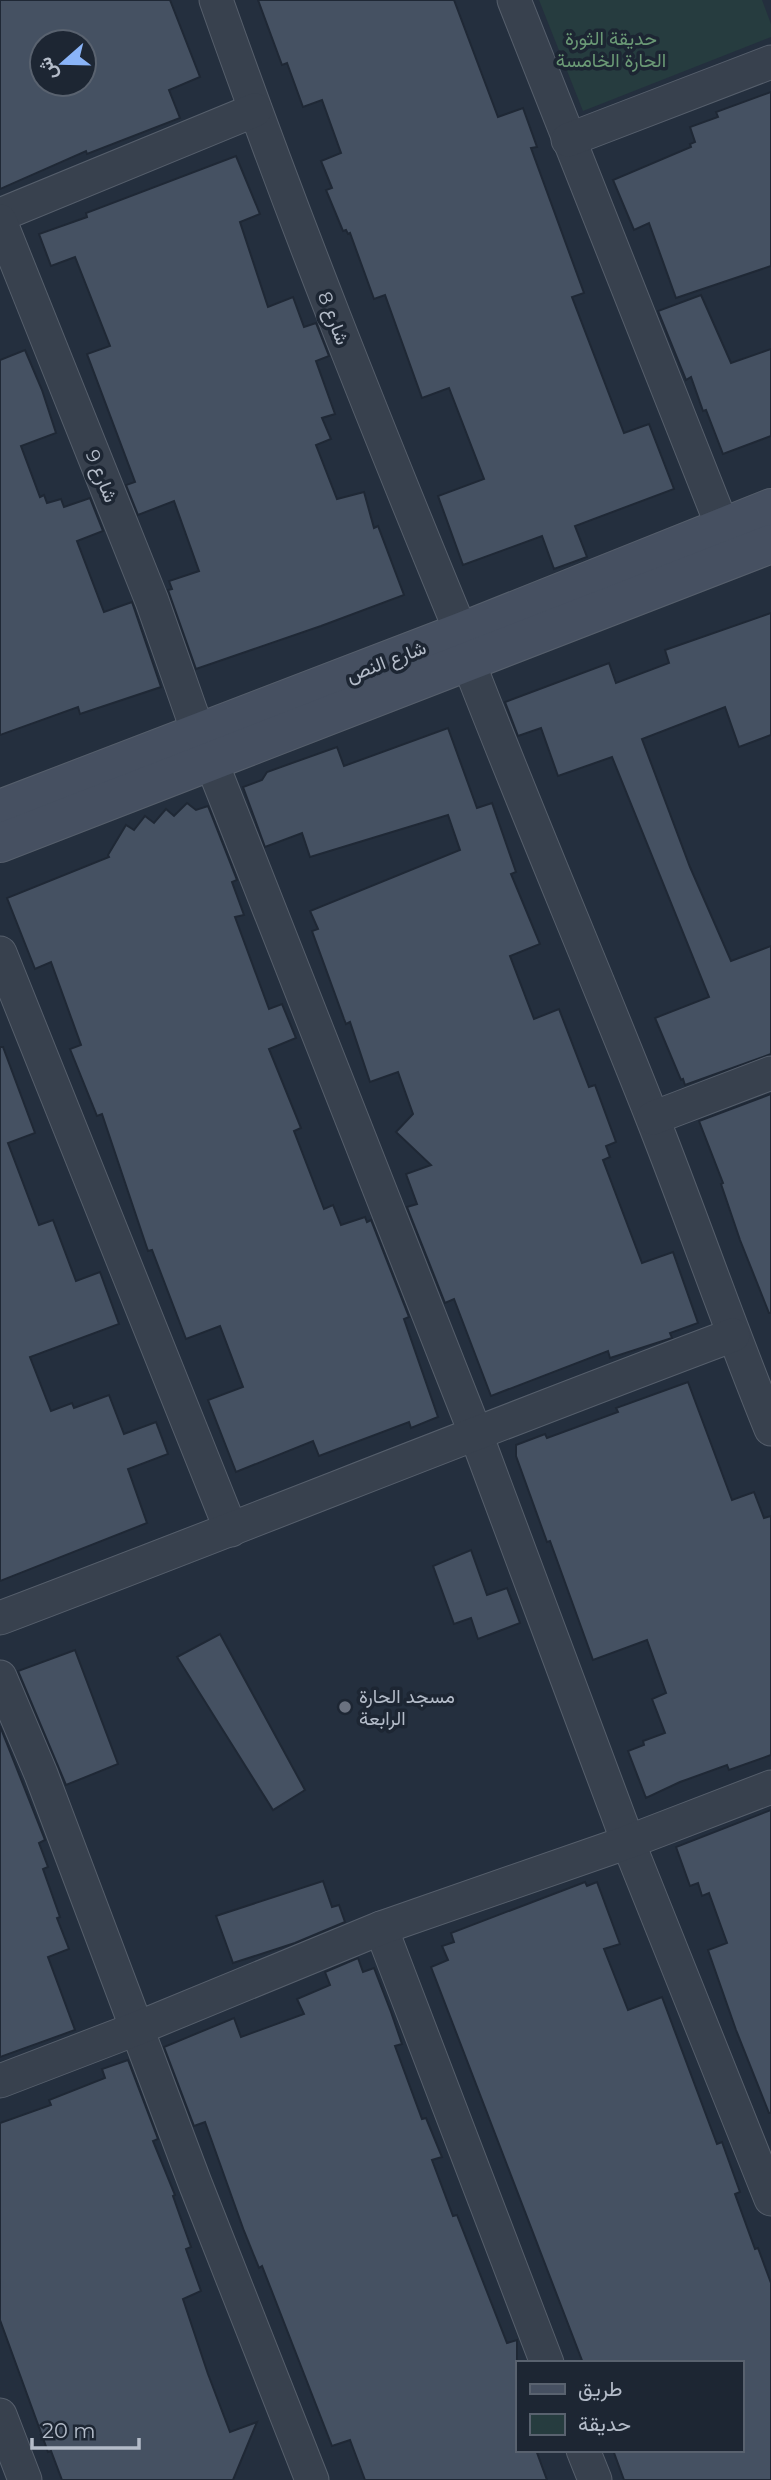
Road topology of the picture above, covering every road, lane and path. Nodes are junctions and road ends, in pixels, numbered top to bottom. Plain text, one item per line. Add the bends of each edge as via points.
1 (216, 0) edge
2 (513, 0) edge
3 (771, 62) edge
4 (255, 110) junction
5 (568, 139) junction
6 (0, 215) edge
7 (0, 221) edge
8 (771, 508) edge
9 (723, 528) junction
10 (771, 544) edge
11 (464, 647) junction
12 (205, 747) junction
13 (0, 809) edge
14 (0, 843) edge
15 (0, 953) edge
16 (771, 1073) edge
17 (653, 1118) junction
18 (733, 1335) junction
19 (771, 1429) edge
20 (475, 1432) junction
21 (230, 1530) junction
22 (0, 1618) edge
23 (0, 1676) edge
24 (771, 1787) edge
25 (628, 1842) junction
26 (381, 1928) junction
27 (138, 2028) junction
28 (0, 2081) edge
29 (771, 2199) edge
30 (547, 2361) edge
31 (0, 2415) edge
32 (584, 2452) edge
33 (24, 2480) edge
34 (312, 2480) edge
35 (595, 2480) edge

1 - 4 street, شارع 8
2 - 5 street
3 - 5 street
4 - 6 street
4 - 11 street, شارع 8
5 - 9 street
7 - 12 street, شارع 9 via 152,601
8 - 9 main road, شارع النص
9 - 11 main road, شارع النص
10 - 11 main road, شارع النص
11 - 12 main road, شارع النص
11 - 17 street, شارع 8
12 - 13 main road, شارع النص
12 - 14 main road, شارع النص
12 - 20 street, شارع 9
15 - 21 street
16 - 17 street
17 - 18 street, شارع 8
18 - 19 street, شارع 8
18 - 20 street
20 - 21 street
20 - 25 street, شارع 9
21 - 22 street
23 - 27 street
24 - 25 street
25 - 26 street
25 - 29 street, شارع 9
26 - 27 street
26 - 30 street
27 - 28 street
27 - 34 street
31 - 33 street
32 - 35 street

